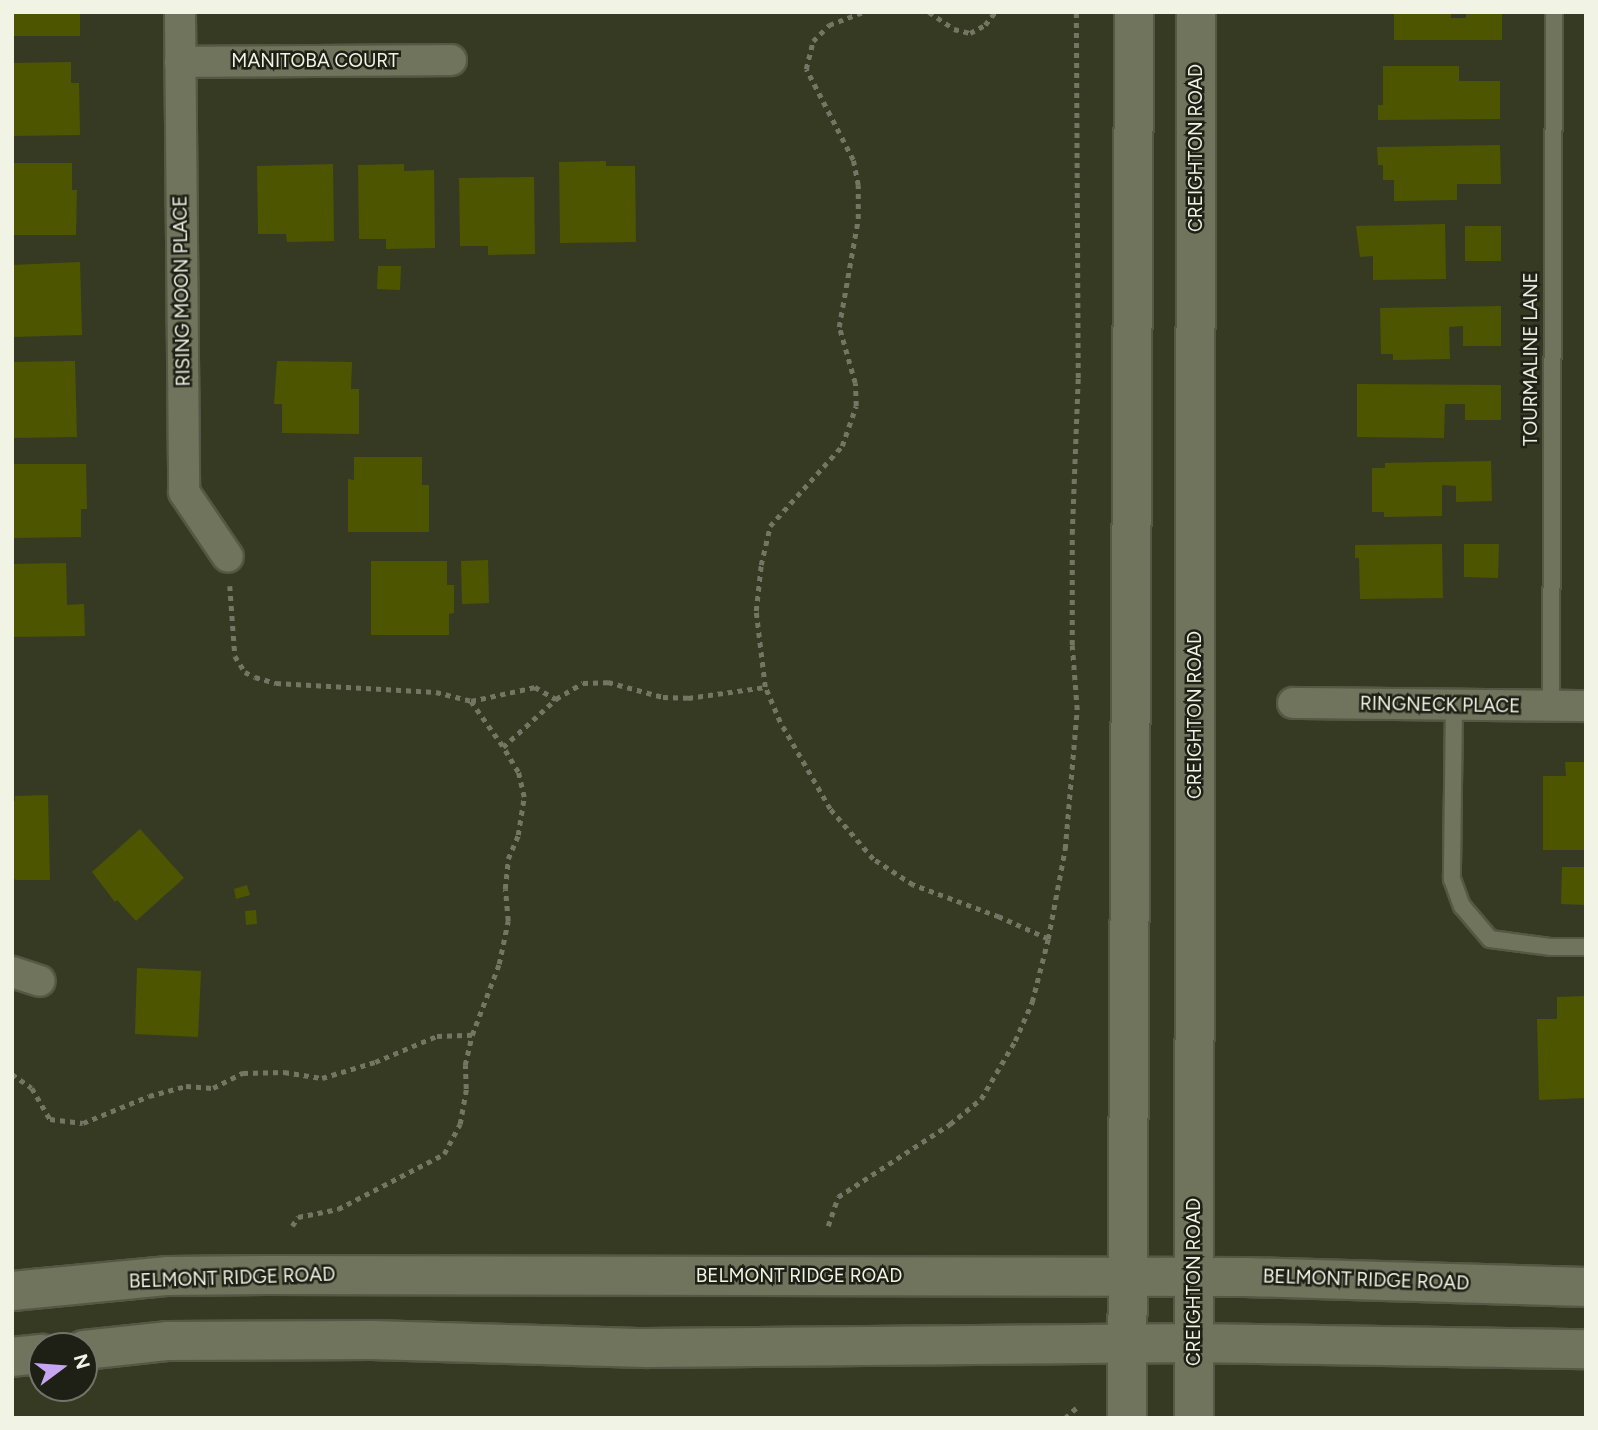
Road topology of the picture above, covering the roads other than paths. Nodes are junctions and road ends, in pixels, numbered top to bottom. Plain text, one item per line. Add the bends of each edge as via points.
1 (180, 12) edge
2 (1134, 12) edge
3 (1196, 12) edge
4 (1554, 12) edge
5 (451, 60) dead end
6 (180, 62) junction
7 (228, 557) road end
8 (1293, 703) dead end
9 (1454, 705) junction
10 (1586, 706) edge
11 (1551, 707) junction
12 (1586, 947) edge
13 (1129, 1276) junction
14 (1196, 1277) junction
15 (1586, 1287) edge
16 (12, 1291) edge
17 (1195, 1343) junction
18 (1127, 1345) junction
19 (98, 1348) edge
20 (1586, 1349) edge
21 (1127, 1418) edge
22 (1194, 1418) edge

1 - 6 street, RISING MOON PLACE
2 - 13 main road
3 - 14 main road, CREIGHTON ROAD
4 - 11 lane, TOURMALINE LANE
5 - 6 street, MANITOBA COURT
6 - 7 street, RISING MOON PLACE via 184,492
8 - 9 street, RINGNECK PLACE
9 - 11 street, RINGNECK PLACE
9 - 12 lane via 1452,879 1462,906 1490,940
10 - 11 street, RINGNECK PLACE
13 - 14 main road, BELMONT RIDGE ROAD
13 - 16 main road, BELMONT RIDGE ROAD via 168,1276
13 - 18 main road
14 - 15 main road, BELMONT RIDGE ROAD
14 - 17 main road, CREIGHTON ROAD
17 - 18 main road
17 - 20 main road
17 - 22 main road, CREIGHTON ROAD
18 - 19 main road via 646,1348 240,1340
18 - 21 main road

